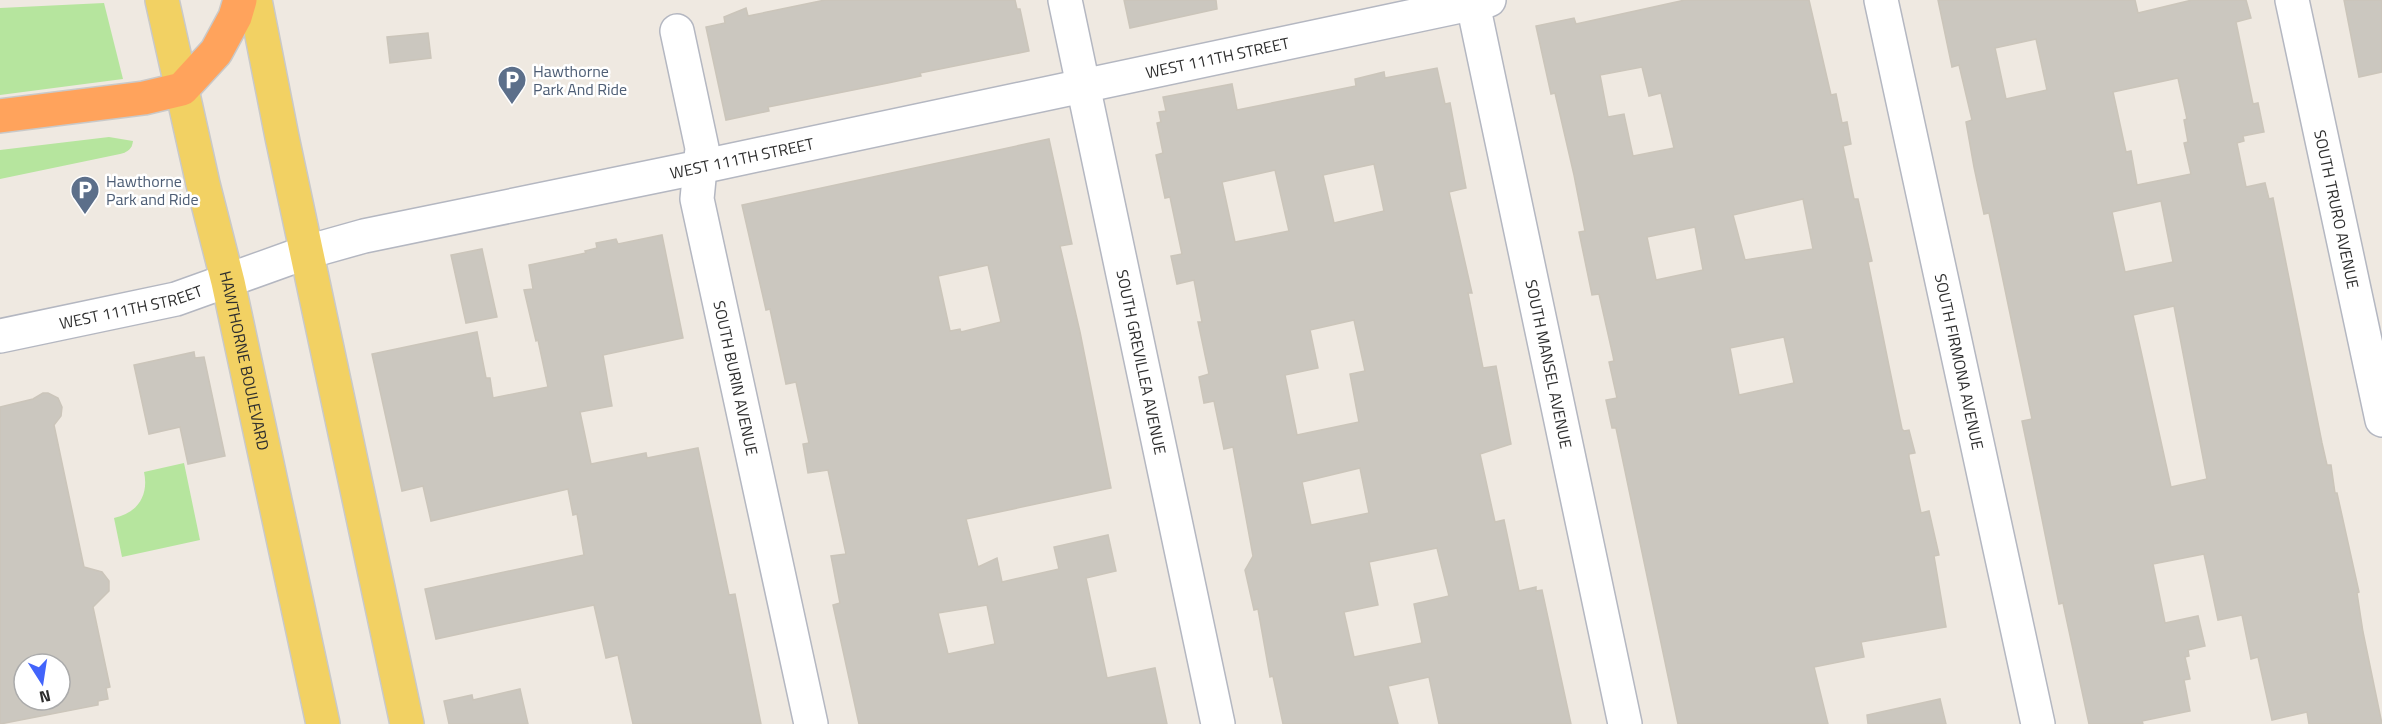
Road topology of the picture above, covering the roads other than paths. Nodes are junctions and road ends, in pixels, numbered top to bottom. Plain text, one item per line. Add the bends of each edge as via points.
1 (162, 0) edge
2 (1065, 0) edge
3 (1881, 0) edge
4 (2292, 0) edge
5 (1481, 2) edge
6 (247, 8) edge
7 (677, 31) dead end
8 (1083, 86) junction
9 (182, 88) junction
10 (0, 116) edge
11 (700, 167) junction
12 (307, 252) junction
13 (228, 282) junction
14 (0, 336) edge
15 (2382, 420) edge
16 (323, 724) edge
17 (407, 724) edge
18 (810, 724) edge
19 (1218, 724) edge
20 (1625, 724) edge
21 (2038, 724) edge

1 - 9 main road, HAWTHORNE BOULEVARD
2 - 8 street, SOUTH GREVILLEA AVENUE
3 - 21 street, SOUTH FIRMONA AVENUE
4 - 15 street, SOUTH TRURO AVENUE
5 - 8 street, WEST 111TH STREET
5 - 20 street, SOUTH MANSEL AVENUE
6 - 9 highway via 216,52
6 - 12 main road
7 - 11 street, SOUTH BURIN AVENUE via 702,148
8 - 11 street, WEST 111TH STREET
8 - 19 street, SOUTH GREVILLEA AVENUE
9 - 10 highway via 144,98
9 - 13 main road, HAWTHORNE BOULEVARD
11 - 12 street, WEST 111TH STREET via 371,235
11 - 18 street, SOUTH BURIN AVENUE via 697,199
12 - 13 street, WEST 111TH STREET
12 - 17 main road
13 - 14 street, WEST 111TH STREET via 176,299
13 - 16 main road, HAWTHORNE BOULEVARD

